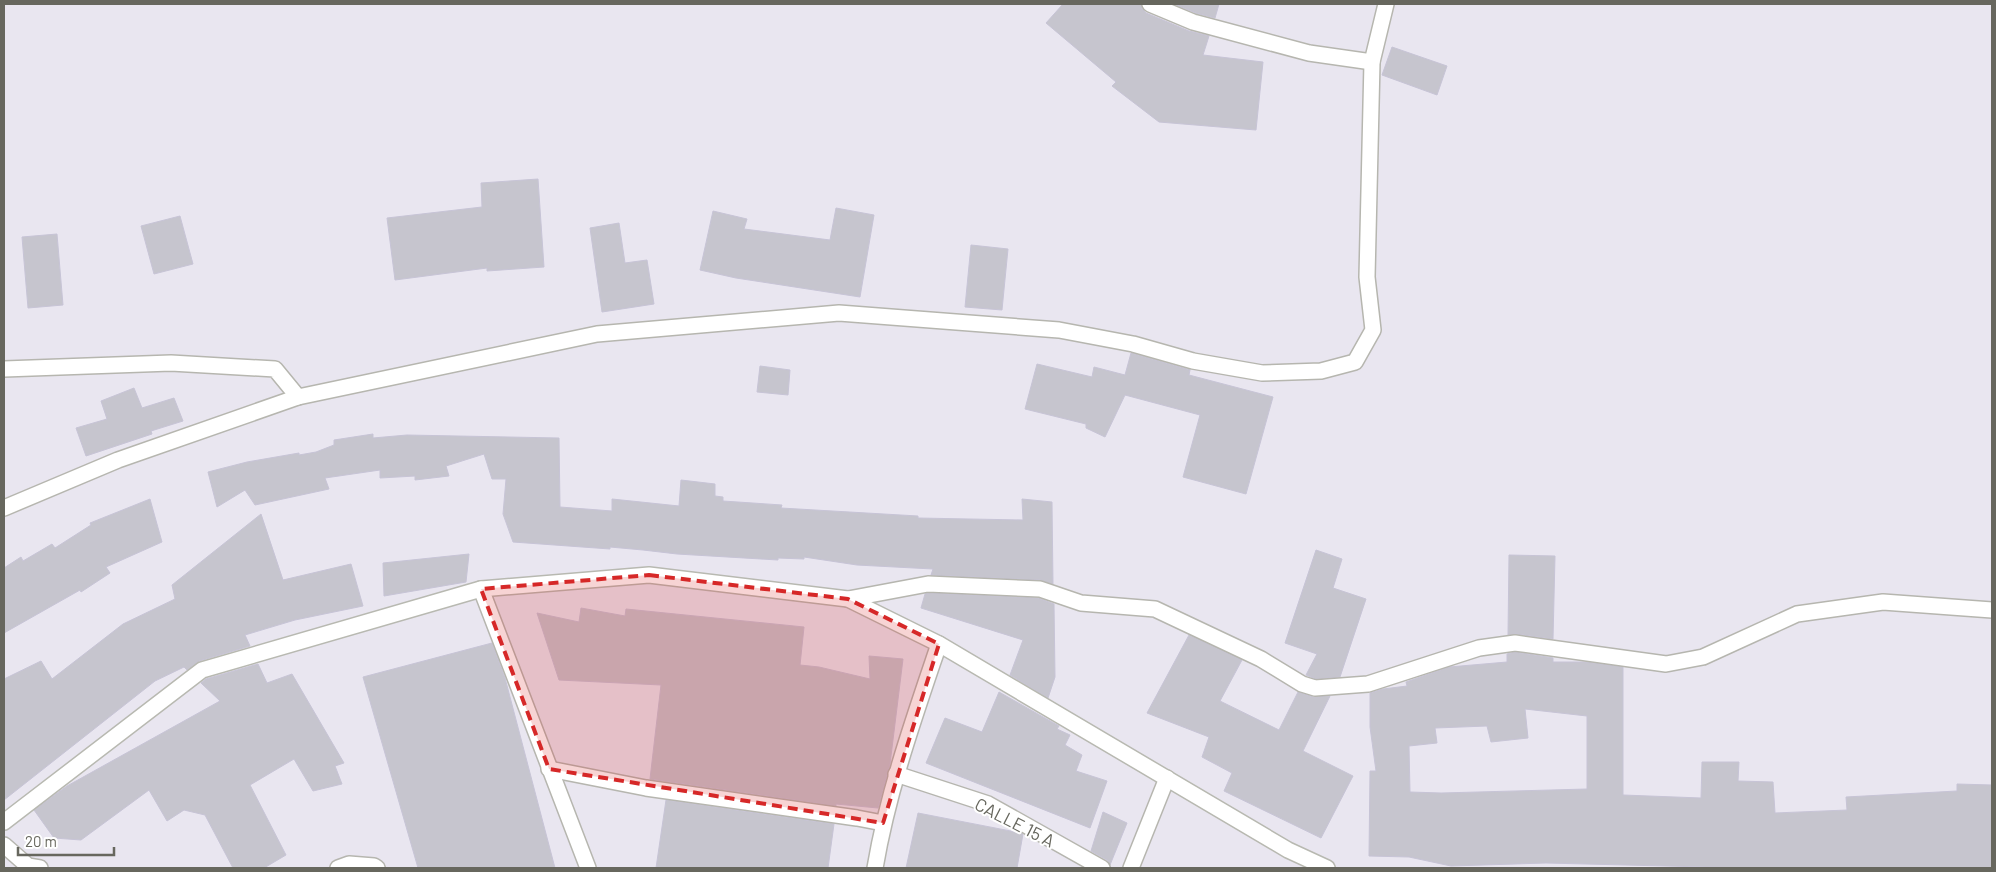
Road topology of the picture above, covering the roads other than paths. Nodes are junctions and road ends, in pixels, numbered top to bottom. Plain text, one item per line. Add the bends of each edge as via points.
1 (1150, 4) edge
2 (1386, 4) edge
3 (1372, 62) junction
4 (4, 369) edge
5 (298, 397) junction
6 (4, 508) edge
7 (481, 590) junction
8 (848, 599) junction
9 (1992, 610) edge
10 (939, 644) junction
11 (549, 769) junction
12 (896, 774) junction
13 (1167, 778) junction
14 (4, 822) edge
15 (882, 824) junction
16 (4, 845) edge
17 (40, 868) edge
18 (338, 868) edge
19 (377, 868) edge
20 (588, 868) edge
21 (875, 868) edge
22 (1102, 868) edge
23 (1131, 868) edge
24 (1327, 868) edge

1 - 3 street via 1193,22 1309,53
2 - 3 street
3 - 5 street via 1367,277 1373,330 1355,362 1321,371 1262,373 1193,361 1133,344 1059,330 839,313 598,334
4 - 5 street via 171,363 275,369
5 - 6 street via 118,460
7 - 8 street via 649,575
7 - 11 street
7 - 14 street via 202,670
8 - 9 street via 928,584 1040,589 1081,603 1155,609 1314,688 1368,684 1479,648 1515,643 1666,664 1703,657 1797,614 1883,602
8 - 10 street
10 - 12 street
10 - 13 street
11 - 15 street via 646,788
11 - 20 street
12 - 15 street
12 - 22 street, CALLE 15 A via 988,804
13 - 23 street
13 - 24 street via 1288,850
15 - 21 street
16 - 17 street via 28,866
18 - 19 street via 349,864

